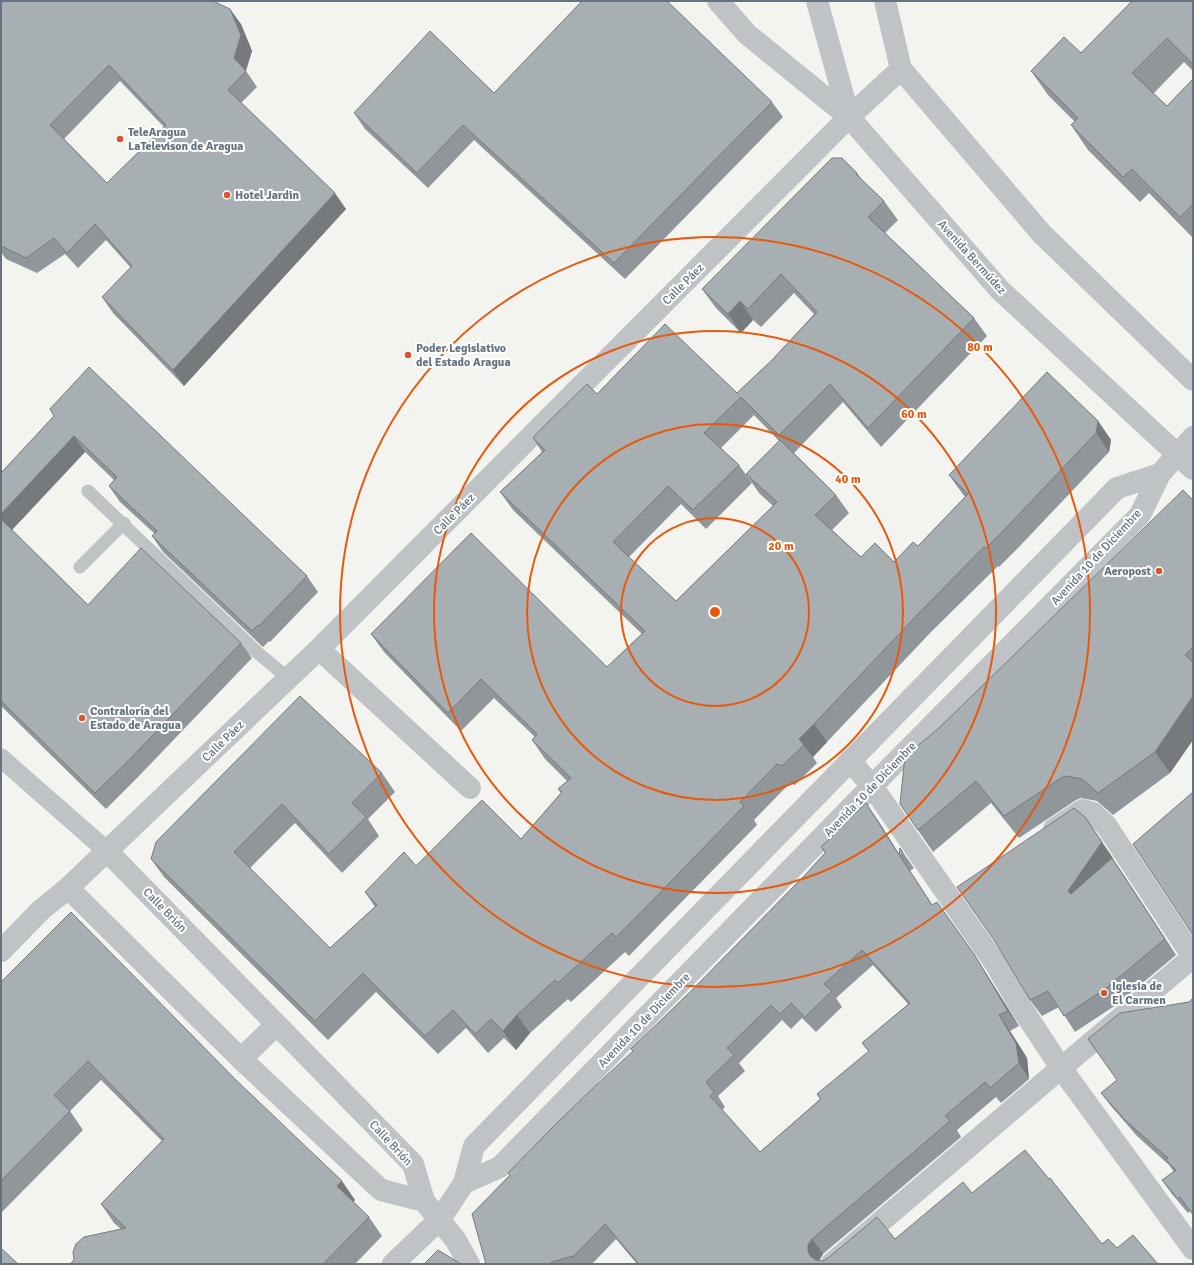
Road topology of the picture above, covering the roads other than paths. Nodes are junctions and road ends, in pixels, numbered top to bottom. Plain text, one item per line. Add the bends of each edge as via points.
1 (718, 1) edge
2 (818, 1) edge
3 (885, 1) edge
4 (901, 69) junction
5 (849, 117) junction
6 (1193, 380) edge
7 (1193, 437) edge
8 (1178, 454) junction
9 (1193, 469) edge
10 (1160, 474) junction
11 (88, 491) dead end
12 (124, 523) junction
13 (80, 567) dead end
14 (319, 649) junction
15 (288, 678) junction
16 (1, 758) edge
17 (850, 761) junction
18 (872, 786) junction
19 (470, 788) dead end
20 (1036, 841) edge
21 (107, 850) junction
22 (68, 888) junction
23 (1, 951) edge
24 (1193, 957) edge
25 (276, 1025) junction
26 (241, 1059) junction
27 (1061, 1068) junction
28 (464, 1183) junction
29 (424, 1201) junction
30 (440, 1219) junction
31 (1193, 1249) edge
32 (393, 1264) edge
33 (469, 1264) edge
34 (831, 1264) edge

1 - 5 street via 747,34
2 - 5 street, Avenida Bermúdez
3 - 4 street
4 - 5 street, Calle Páez
4 - 6 street via 1042,234
5 - 8 street, Avenida Bermúdez via 1000,290
5 - 14 street, Calle Páez
7 - 8 street
8 - 9 street, Avenida Bermúdez
8 - 10 street
10 - 17 street via 1117,488
10 - 18 street, Avenida 10 de Diciembre via 1140,515
11 - 12 lane
12 - 13 lane
12 - 15 lane via 258,653
14 - 15 street, Calle Páez
14 - 19 street
15 - 21 street, Calle Páez
16 - 21 street, Calle Brión
17 - 18 street
17 - 28 street via 474,1146
18 - 27 street via 957,895 1019,1004
18 - 28 street, Avenida 10 de Diciembre via 500,1167
20 - 24 street via 1083,810 1093,813 1106,825
21 - 22 street, Calle Páez
21 - 25 street, Calle Brión
22 - 23 street, Calle Páez via 41,910
22 - 26 street
24 - 27 street
25 - 26 street
25 - 29 street, Calle Brión via 413,1164
26 - 29 street via 381,1190
27 - 31 street
27 - 34 street
28 - 30 street
29 - 30 street
30 - 32 street
30 - 33 street

